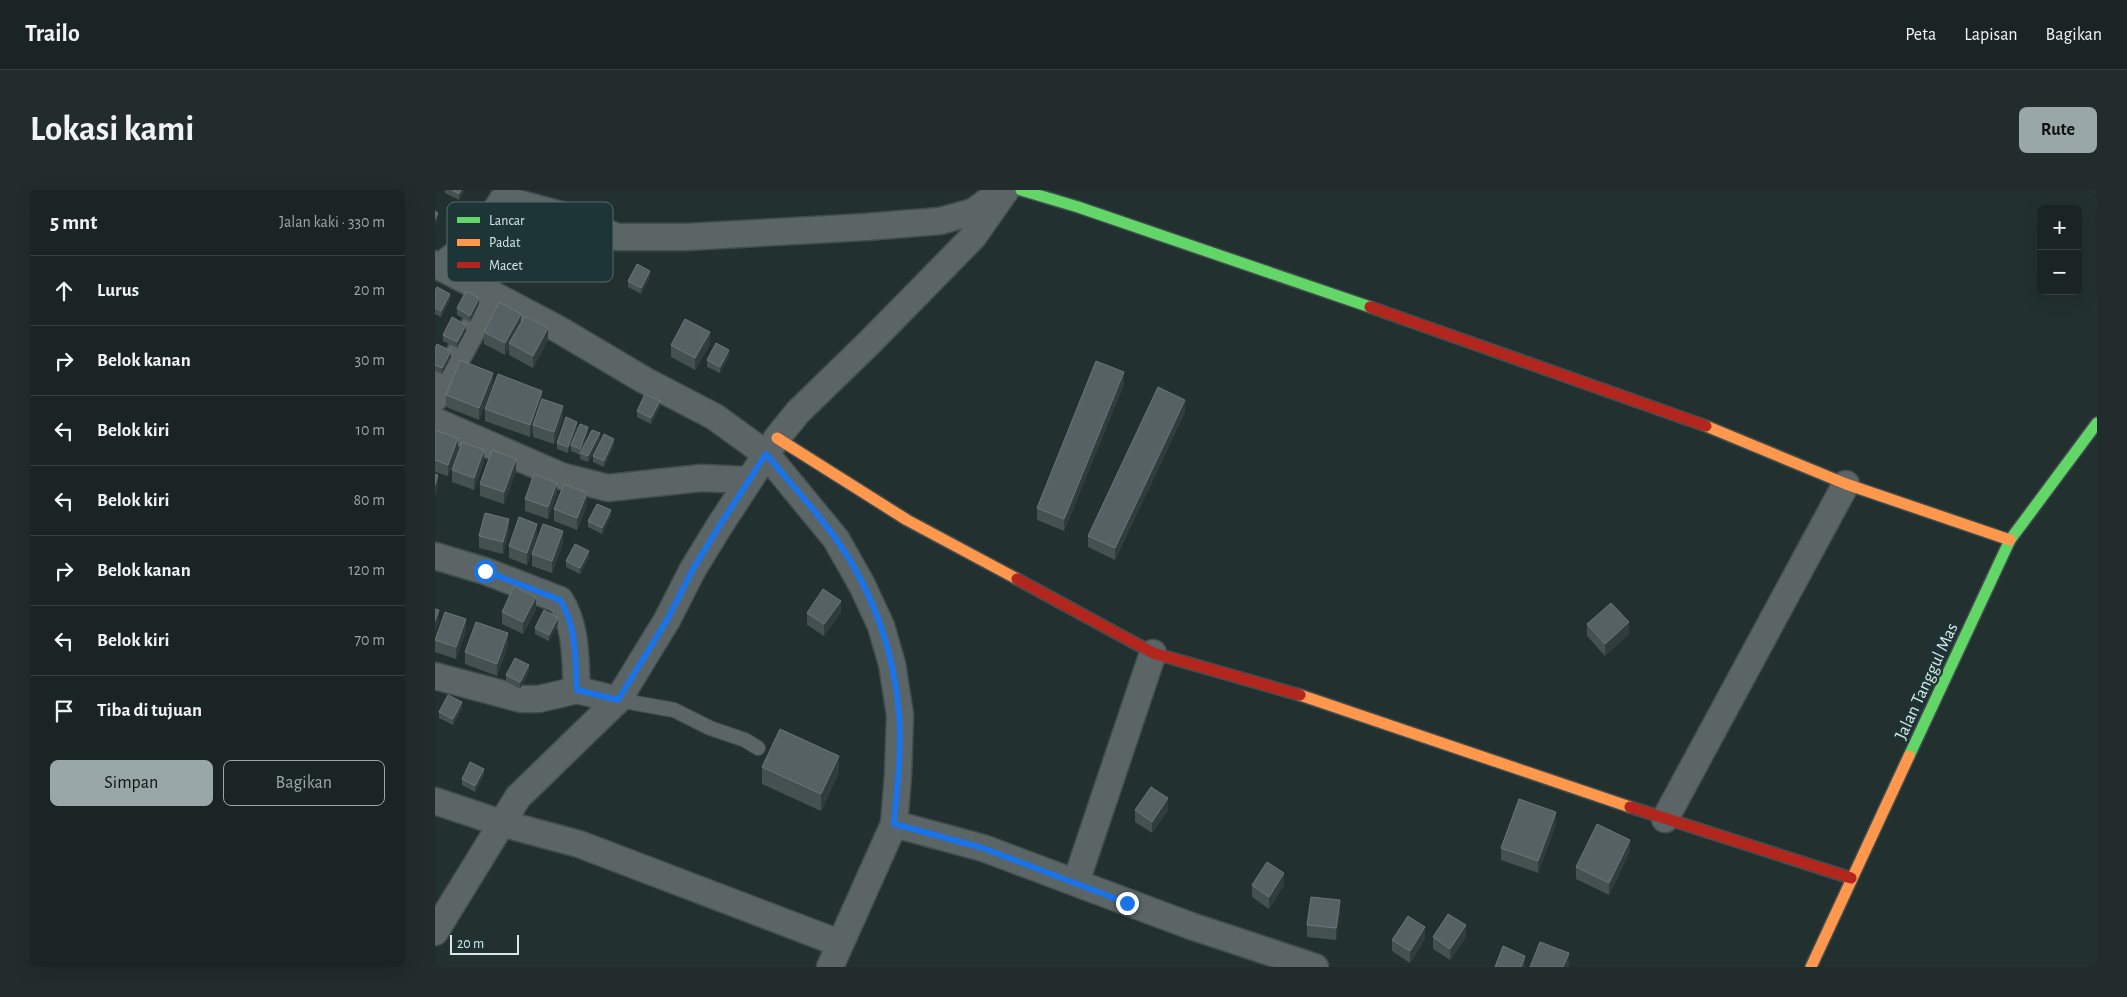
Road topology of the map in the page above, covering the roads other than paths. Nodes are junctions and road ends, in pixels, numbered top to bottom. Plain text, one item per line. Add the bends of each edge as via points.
1 (1005, 190) edge
2 (1021, 190) edge
3 (501, 202) edge
4 (514, 202) edge
5 (613, 235) edge
6 (468, 282) edge
7 (492, 294) junction
8 (435, 398) edge
9 (435, 421) edge
10 (2097, 423) edge
11 (772, 446) junction
12 (748, 480) junction
13 (1846, 484) junction
14 (2010, 540) junction
15 (435, 556) edge
16 (1153, 653) junction
17 (435, 676) edge
18 (577, 690) junction
19 (618, 700) junction
20 (758, 748) dead end
21 (435, 801) edge
22 (1665, 819) junction
23 (501, 823) junction
24 (894, 824) junction
25 (1851, 878) junction
26 (1076, 882) junction
27 (435, 932) edge
28 (839, 943) junction
29 (830, 967) edge
30 (1315, 967) edge
31 (1811, 967) edge

1 - 5 street via 973,212 940,221 686,237
1 - 11 street via 973,237 797,412
2 - 13 street via 1560,373 1697,422
3 - 4 street via 503,199
6 - 7 street
7 - 8 street
7 - 11 street via 644,380
9 - 12 street via 561,476 608,488 701,478
10 - 14 street, Jalan Tanggul Mas
11 - 12 street
11 - 16 street
11 - 24 street via 836,539 881,626 893,664 899,716
12 - 19 street
13 - 14 street
13 - 22 street
14 - 25 street, Jalan Tanggul Mas
15 - 18 street via 560,600 574,637
16 - 22 street via 1257,681
16 - 26 street
17 - 18 street via 521,699 539,699
18 - 19 street
19 - 20 lane via 674,710
19 - 23 street via 526,788
21 - 23 street
22 - 25 street
23 - 27 street
23 - 28 street via 579,844
24 - 26 street via 983,848
24 - 28 street
25 - 31 street, Jalan Tanggul Mas
26 - 30 street via 1191,926
28 - 29 street

